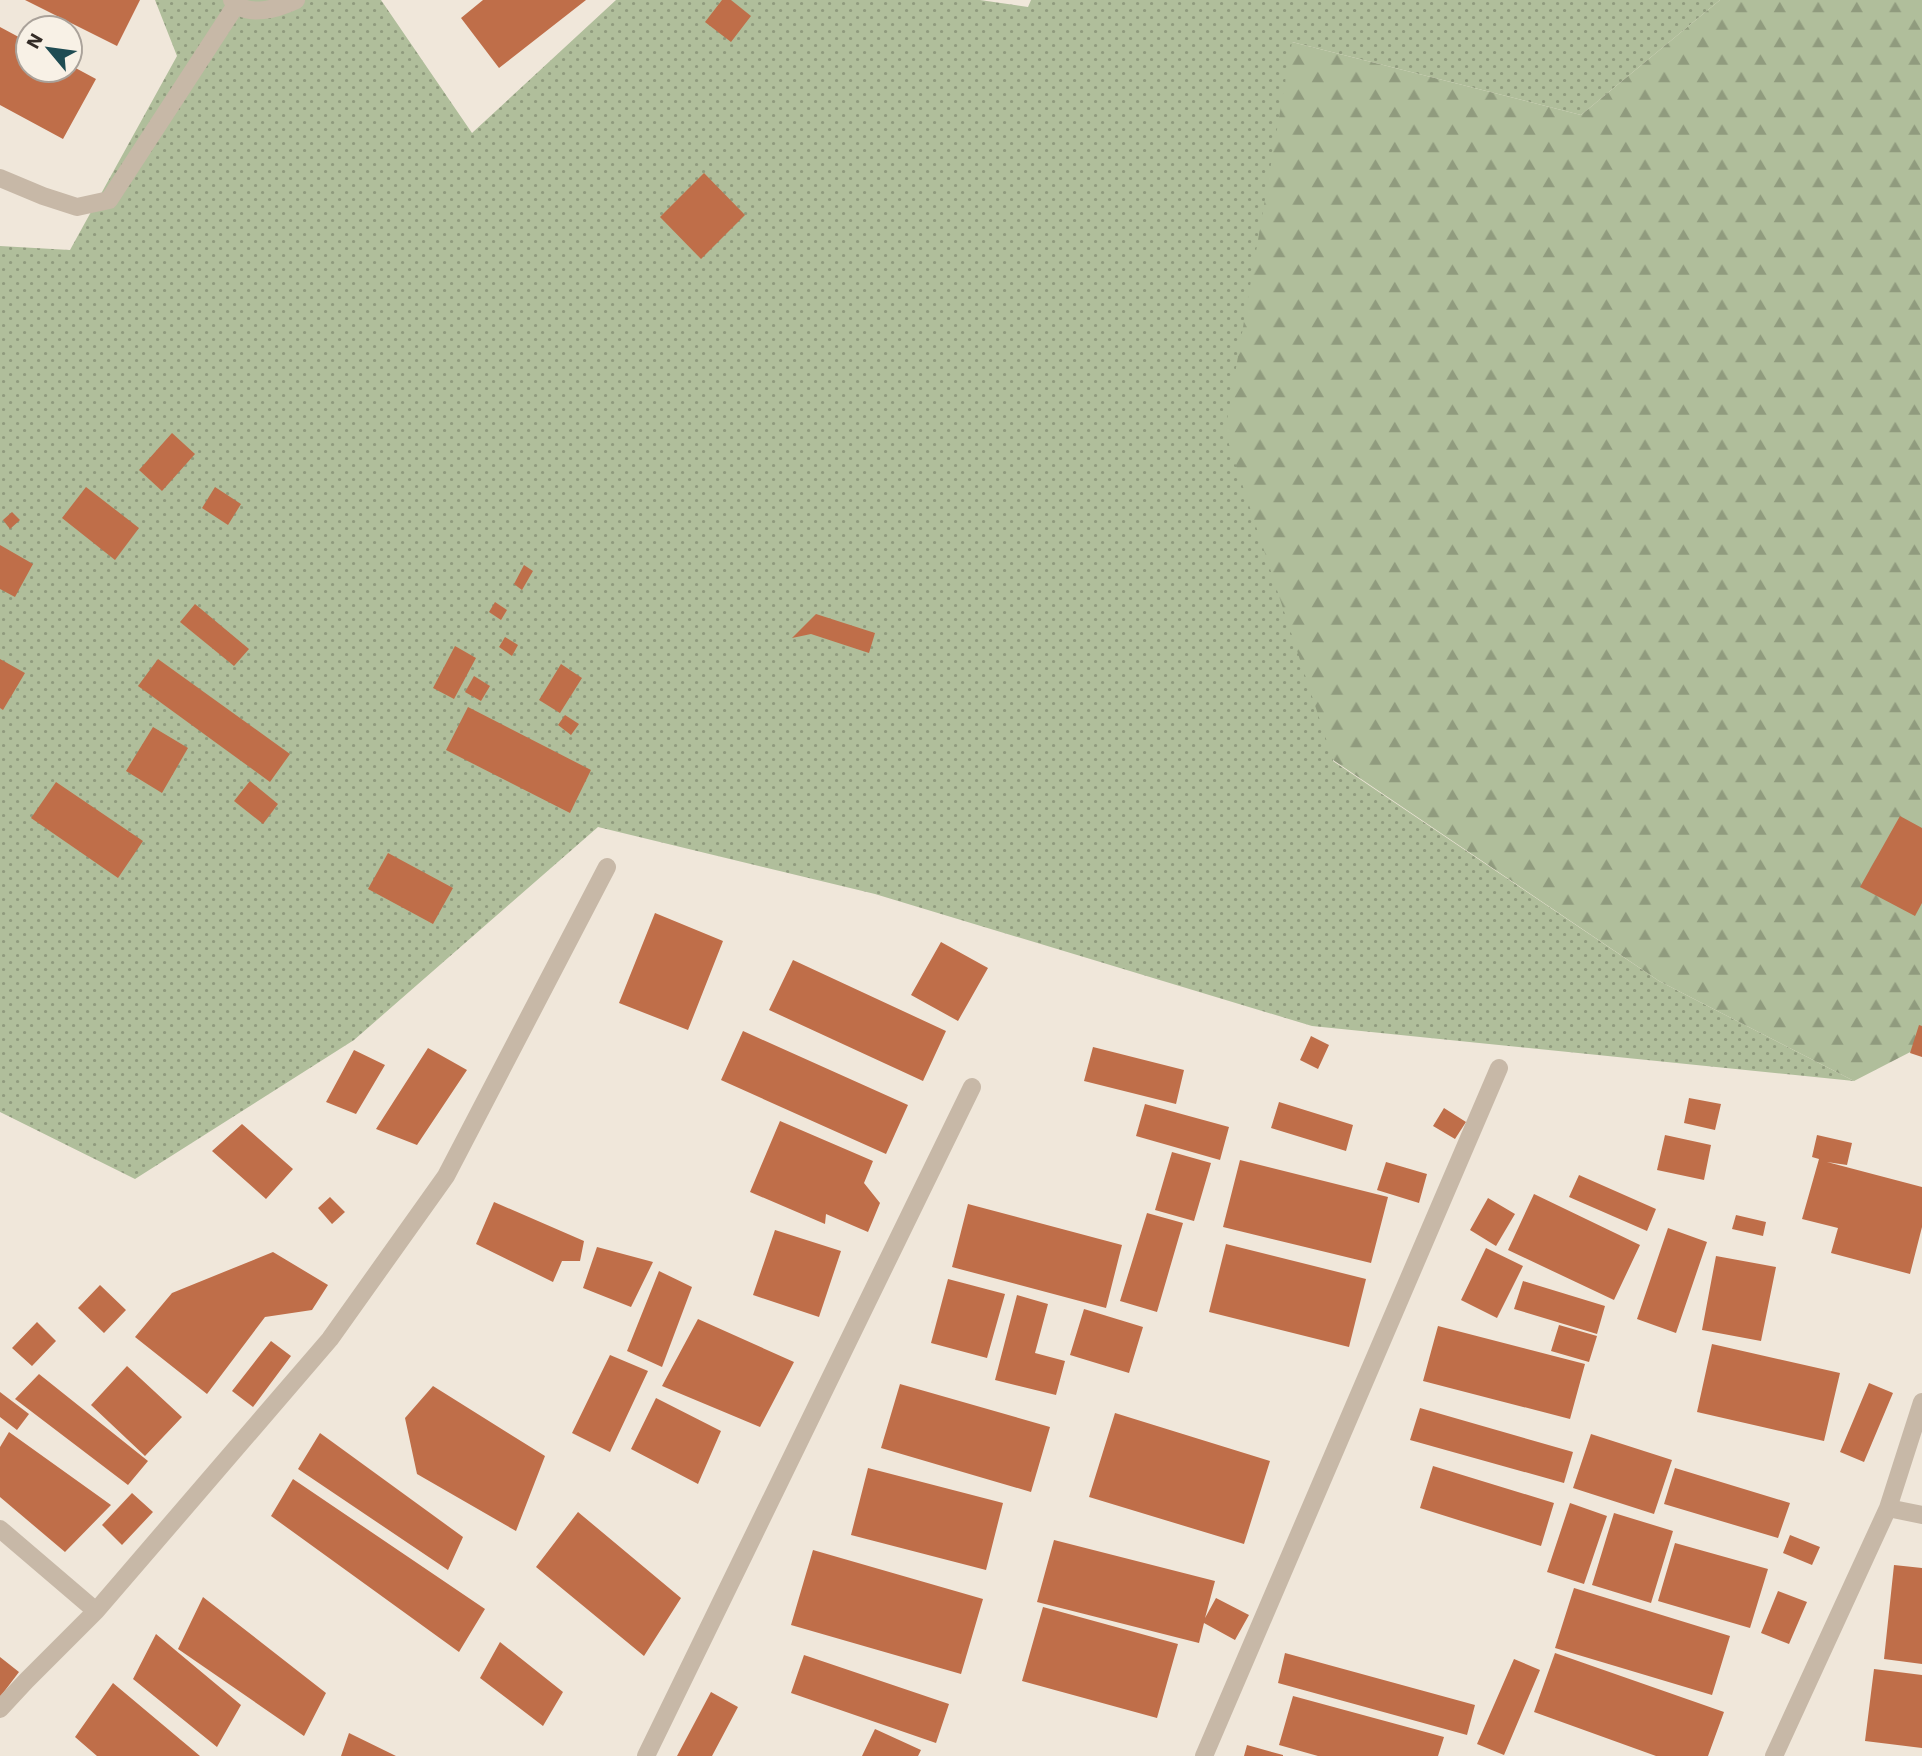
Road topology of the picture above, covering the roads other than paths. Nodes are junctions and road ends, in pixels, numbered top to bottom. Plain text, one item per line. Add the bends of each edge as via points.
1 (296, 0) edge
2 (234, 2) edge
3 (0, 178) edge
4 (607, 867) dead end
5 (1499, 1068) dead end
6 (972, 1087) dead end
7 (1922, 1402) edge
8 (1888, 1508) junction
9 (1922, 1515) edge
10 (0, 1529) edge
11 (96, 1611) junction
12 (0, 1709) edge
13 (646, 1756) edge
14 (1205, 1756) edge
15 (1774, 1756) edge

1 - 2 street via 276,9 254,11
2 - 3 street via 109,200 77,207
4 - 11 street via 446,1176 330,1339
5 - 14 street
6 - 13 street
7 - 8 street
8 - 9 street
8 - 15 street
10 - 11 street
11 - 12 street

